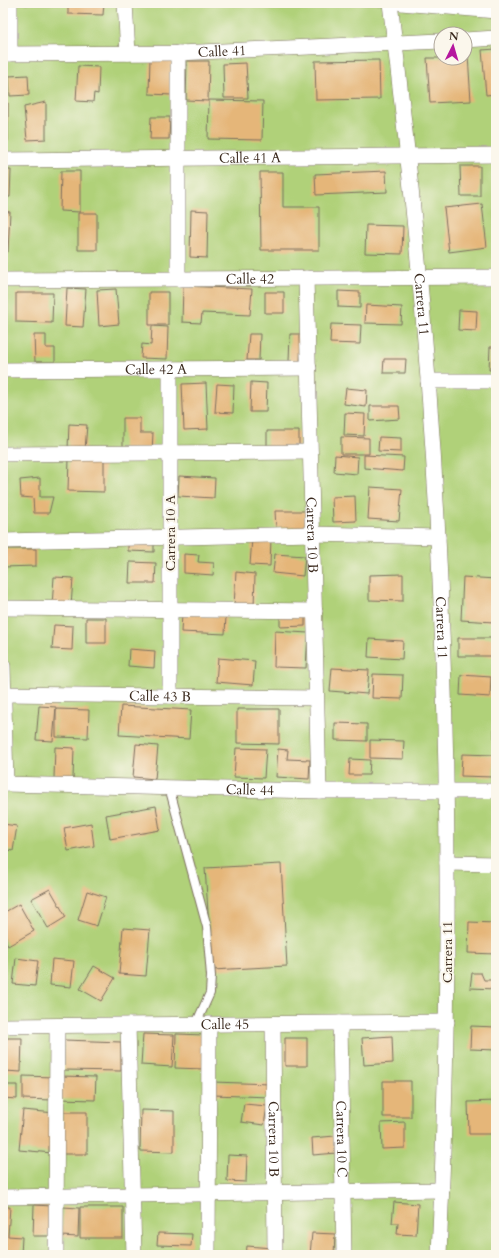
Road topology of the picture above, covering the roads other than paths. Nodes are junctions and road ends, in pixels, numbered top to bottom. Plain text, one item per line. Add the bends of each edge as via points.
1 (10, 3) edge
2 (125, 3) edge
3 (390, 3) edge
4 (401, 3) edge
5 (496, 11) edge
6 (496, 38) edge
7 (473, 39) edge
8 (433, 41) edge
9 (395, 43) junction
10 (128, 53) junction
11 (178, 53) junction
12 (6, 54) edge
13 (496, 155) edge
14 (408, 157) junction
15 (178, 158) junction
16 (3, 160) edge
17 (419, 277) junction
18 (496, 277) edge
19 (306, 278) junction
20 (178, 279) junction
21 (3, 280) edge
22 (309, 368) junction
23 (170, 369) junction
24 (3, 370) edge
25 (428, 381) junction
26 (496, 381) edge
27 (310, 452) junction
28 (170, 453) junction
29 (3, 454) edge
30 (313, 534) junction
31 (438, 537) junction
32 (170, 538) junction
33 (3, 542) edge
34 (3, 608) edge
35 (170, 609) junction
36 (314, 611) junction
37 (3, 666) edge
38 (4, 694) junction
39 (170, 696) junction
40 (316, 698) junction
41 (4, 784) edge
42 (168, 788) junction
43 (319, 791) junction
44 (447, 791) junction
45 (496, 791) edge
46 (447, 863) junction
47 (496, 864) edge
48 (447, 1022) junction
49 (340, 1023) junction
50 (202, 1024) junction
51 (272, 1024) junction
52 (128, 1025) junction
53 (3, 1026) edge
54 (57, 1026) junction
55 (442, 1190) junction
56 (343, 1191) junction
57 (274, 1192) junction
58 (208, 1193) junction
59 (132, 1195) junction
60 (56, 1196) junction
61 (3, 1197) edge
62 (56, 1255) edge
63 (134, 1255) edge
64 (208, 1255) edge
65 (275, 1255) edge
66 (344, 1255) edge
67 (439, 1255) edge

1 - 12 street
2 - 10 street
3 - 9 street, Carrera 11
4 - 5 street
6 - 7 street
8 - 9 street, Calle 41
9 - 11 street, Calle 41
9 - 14 street, Carrera 11
10 - 11 street, Calle 41
10 - 12 street, Calle 41
11 - 15 street
13 - 14 street, Calle 41 A
14 - 15 street, Calle 41 A
14 - 17 street, Carrera 11
15 - 16 street, Calle 41 A
15 - 20 street
17 - 18 street, Calle 42
17 - 19 street, Calle 42
17 - 25 street, Carrera 11
19 - 20 street, Calle 42
19 - 22 street, Carrera 10 B
20 - 21 street, Calle 42
22 - 23 street, Calle 42 A
22 - 27 street, Carrera 10 B
23 - 24 street, Calle 42 A
23 - 28 street, Carrera 10 A
25 - 26 street
25 - 31 street, Carrera 11
27 - 28 street
27 - 30 street, Carrera 10 B
28 - 29 street
28 - 32 street, Carrera 10 A
30 - 31 street
30 - 32 street
30 - 36 street, Carrera 10 B
31 - 44 street, Carrera 11
32 - 33 street
32 - 35 street, Carrera 10 A
34 - 35 street
35 - 36 street
35 - 39 street, Carrera 10 A
36 - 40 street, Carrera 10 B
37 - 38 street
38 - 39 street, Calle 43 B
38 - 41 street
39 - 40 street, Calle 43 B
40 - 43 street, Carrera 10 B
41 - 42 street, Calle 44
42 - 43 street, Calle 44
42 - 50 lane via 207,927 211,976 210,993
43 - 44 street, Calle 44
44 - 45 street, Calle 44
44 - 46 street, Carrera 11
46 - 47 street
46 - 48 street, Carrera 11
48 - 49 street, Calle 45
48 - 55 street, Carrera 11
49 - 51 street, Calle 45
49 - 56 street, Carrera 10 C
50 - 51 street, Calle 45
50 - 52 street, Calle 45
50 - 58 street
51 - 57 street, Carrera 10 B
52 - 54 street, Calle 45
52 - 59 street
53 - 54 street, Calle 45
54 - 60 street
55 - 56 street
55 - 67 street, Carrera 11
56 - 57 street
56 - 66 street, Carrera 10 C
57 - 58 street
57 - 65 street, Carrera 10 B
58 - 59 street
58 - 64 street
59 - 60 street
59 - 63 street
60 - 61 street
60 - 62 street

